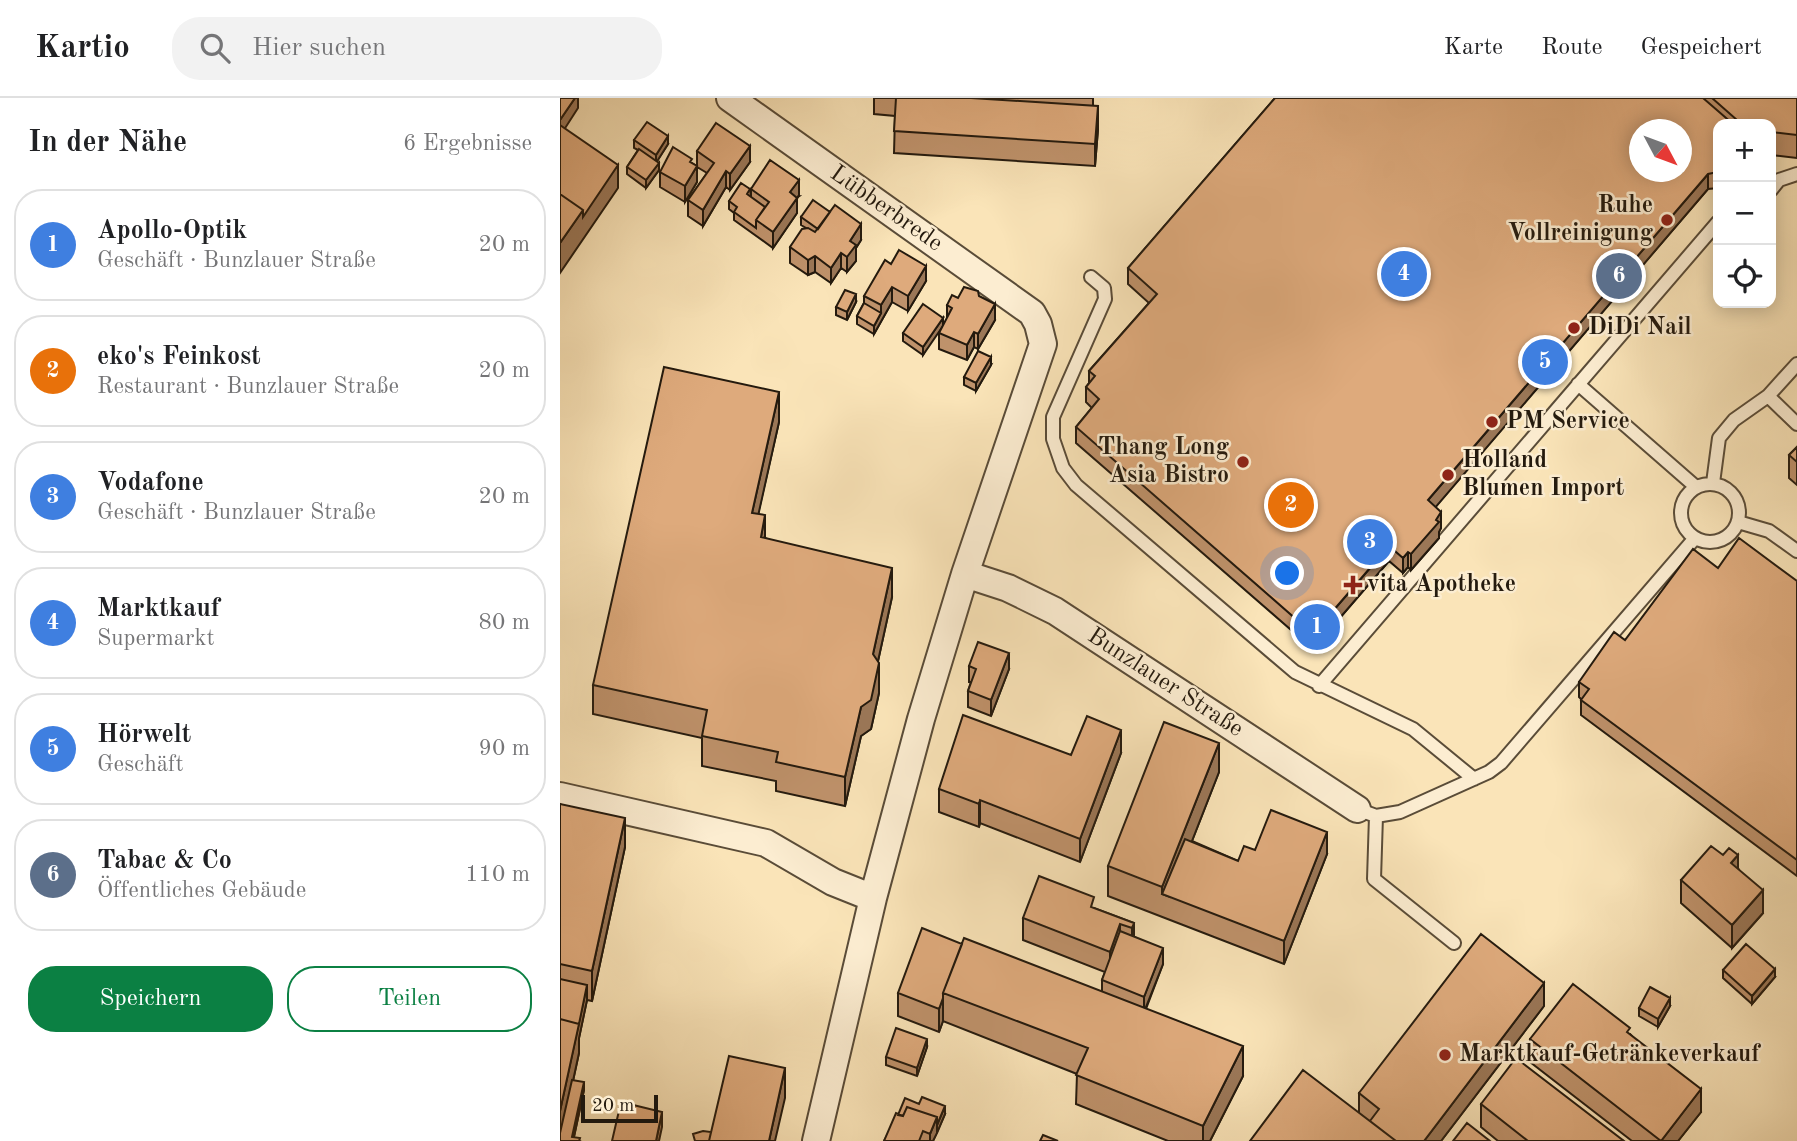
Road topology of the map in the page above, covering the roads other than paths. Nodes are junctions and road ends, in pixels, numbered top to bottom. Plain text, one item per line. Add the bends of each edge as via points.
1 (730, 98) edge
2 (1797, 174) edge
3 (1776, 184) edge
4 (1713, 228) edge
5 (1091, 277) dead end
6 (1797, 364) edge
7 (1578, 384) junction
8 (1768, 396) junction
9 (1797, 424) edge
10 (1713, 484) junction
11 (1696, 487) junction
12 (1738, 522) junction
13 (1695, 538) junction
14 (1797, 551) edge
15 (965, 574) junction
16 (1319, 686) junction
17 (1474, 779) junction
18 (560, 796) edge
19 (1367, 813) junction
20 (873, 898) junction
21 (1454, 943) dead end
22 (816, 1141) edge

1 - 15 street, Lübberbrede via 1032,313 1038,324 1043,344 1039,365
2 - 3 lane
4 - 7 lane
5 - 16 lane via 1104,288 1105,299 1053,416 1053,439 1063,468 1076,485 1295,672
6 - 8 lane
7 - 11 lane
7 - 16 lane
8 - 9 lane
8 - 10 lane via 1734,420 1719,438
10 - 11 lane
10 - 12 lane via 1735,497
11 - 13 lane via 1681,508 1684,525
12 - 13 lane via 1718,541
12 - 14 lane via 1769,531
13 - 17 lane via 1501,762
15 - 19 street, Bunzlauer Straße via 1055,611
15 - 20 street
16 - 17 lane via 1413,729
17 - 19 lane via 1400,812
18 - 20 street via 766,843 846,889
19 - 21 lane via 1374,879
20 - 22 street

